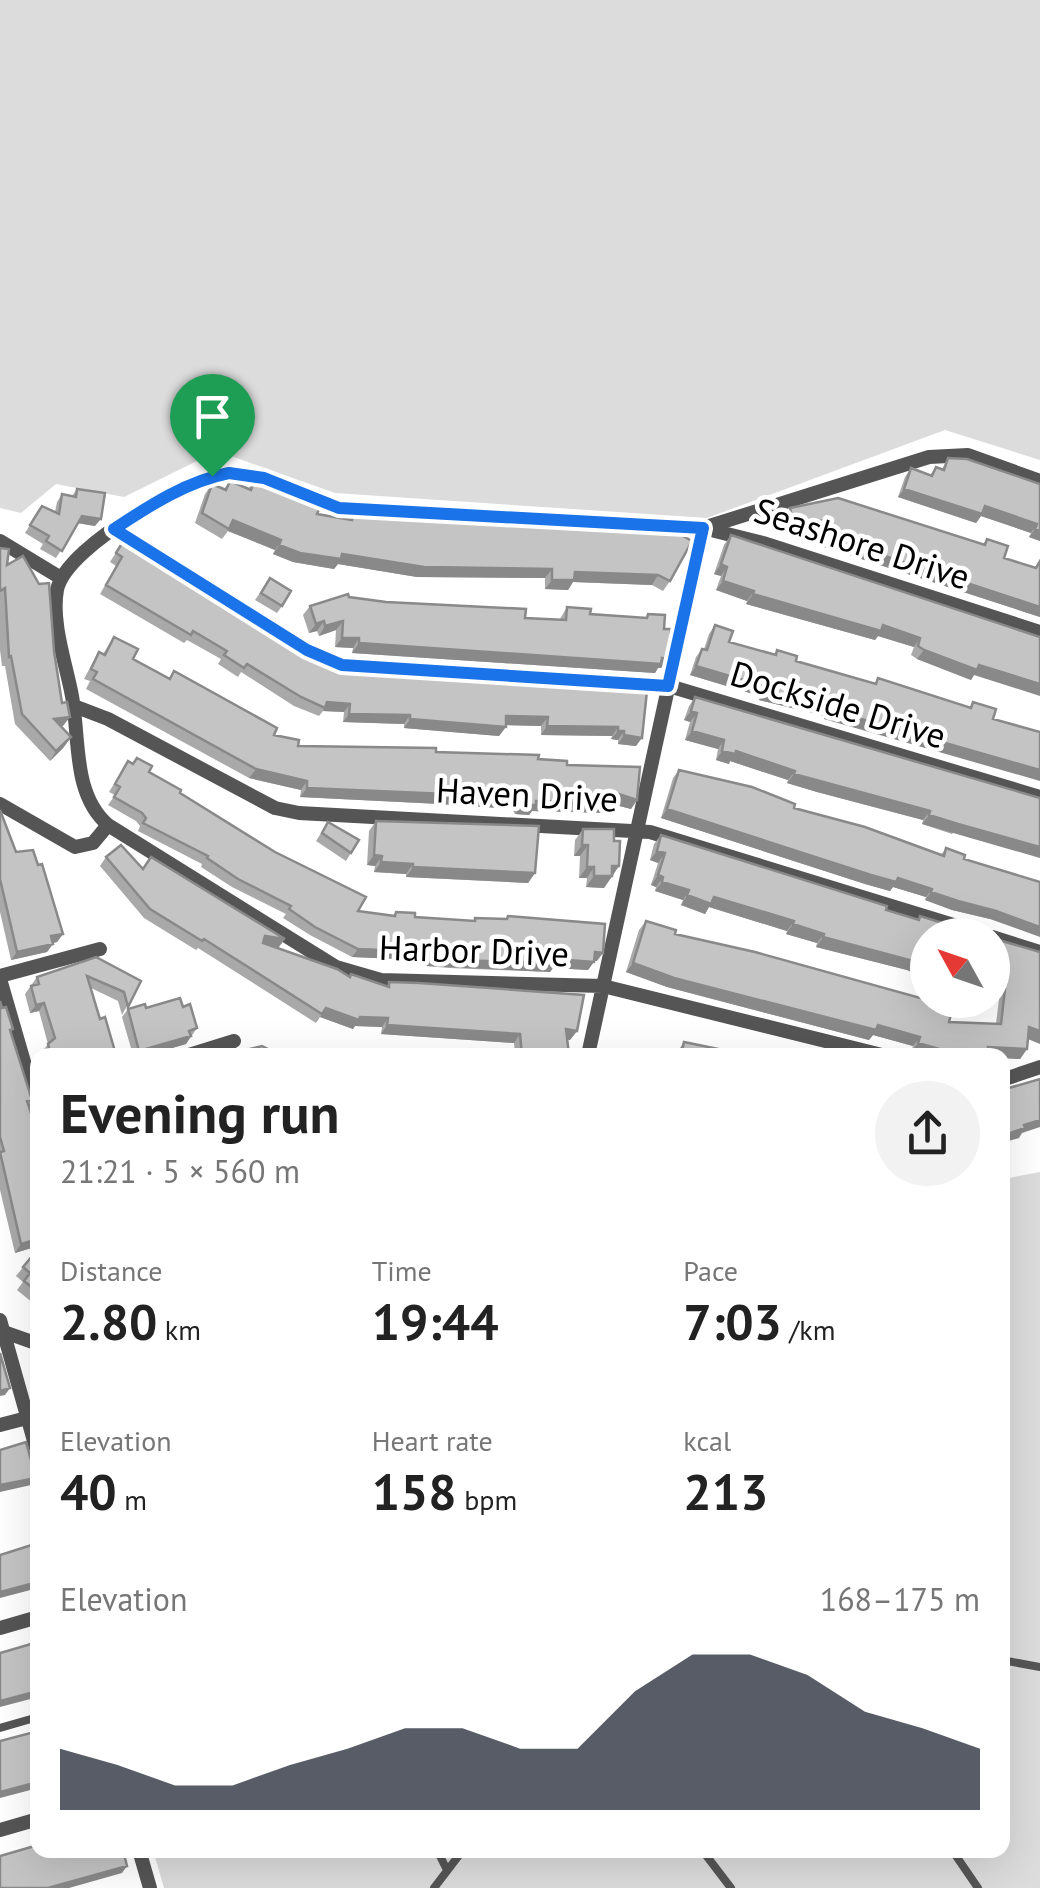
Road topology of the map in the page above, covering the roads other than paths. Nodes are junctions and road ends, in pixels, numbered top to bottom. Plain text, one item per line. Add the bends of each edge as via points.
1 (1040, 480) edge
2 (703, 528) junction
3 (114, 529) junction
4 (0, 541) edge
5 (60, 578) junction
6 (1040, 632) edge
7 (668, 686) junction
8 (74, 706) junction
9 (1040, 797) edge
10 (0, 804) edge
11 (108, 825) junction
12 (637, 830) junction
13 (931, 918) edge
14 (1010, 943) edge
15 (100, 948) dead end
16 (1040, 952) edge
17 (0, 978) edge
18 (604, 986) junction
19 (234, 1041) dead end
20 (212, 1048) edge
21 (590, 1048) edge
22 (854, 1048) edge
23 (1040, 1067) edge
24 (1010, 1077) edge
25 (30, 1080) edge
26 (2, 1326) edge
27 (30, 1340) edge
28 (30, 1414) edge
29 (27, 1418) junction
30 (0, 1425) edge
31 (30, 1428) edge
32 (30, 1619) edge
33 (0, 1628) edge
34 (1010, 1661) edge
35 (1040, 1667) edge
36 (30, 1719) edge
37 (0, 1728) edge
38 (30, 1821) edge
39 (0, 1830) edge
40 (141, 1858) edge
41 (442, 1858) edge
42 (457, 1858) edge
43 (708, 1858) edge
44 (957, 1858) edge
45 (447, 1870) junction
46 (147, 1887) edge
47 (434, 1888) edge
48 (731, 1888) edge
49 (978, 1888) edge

1 - 2 street via 968,455 928,456
2 - 3 street, Seashore Drive via 339,508 264,478 229,473 173,494
2 - 6 street, Seashore Drive
2 - 7 street
3 - 5 street, Seashore Drive
3 - 7 street, Dockside Drive via 307,650 342,665
4 - 5 street
5 - 8 street via 57,616
7 - 9 street, Dockside Drive
7 - 12 street
8 - 11 street via 84,790
8 - 12 street, Haven Drive via 275,808
10 - 11 street via 76,847 92,844
11 - 18 street, Harbor Drive via 358,976
12 - 13 street, Haven Drive
12 - 18 street
14 - 16 street, Haven Drive
15 - 17 street
17 - 25 street
18 - 21 street
18 - 22 street, Harbor Drive
19 - 20 street
23 - 24 street
26 - 27 street
26 - 29 street
28 - 29 street
29 - 30 street
29 - 31 street
32 - 33 street
34 - 35 lane
36 - 37 lane
38 - 39 street
40 - 46 street
41 - 45 lane
42 - 45 lane
43 - 48 lane
44 - 49 lane
45 - 47 lane

